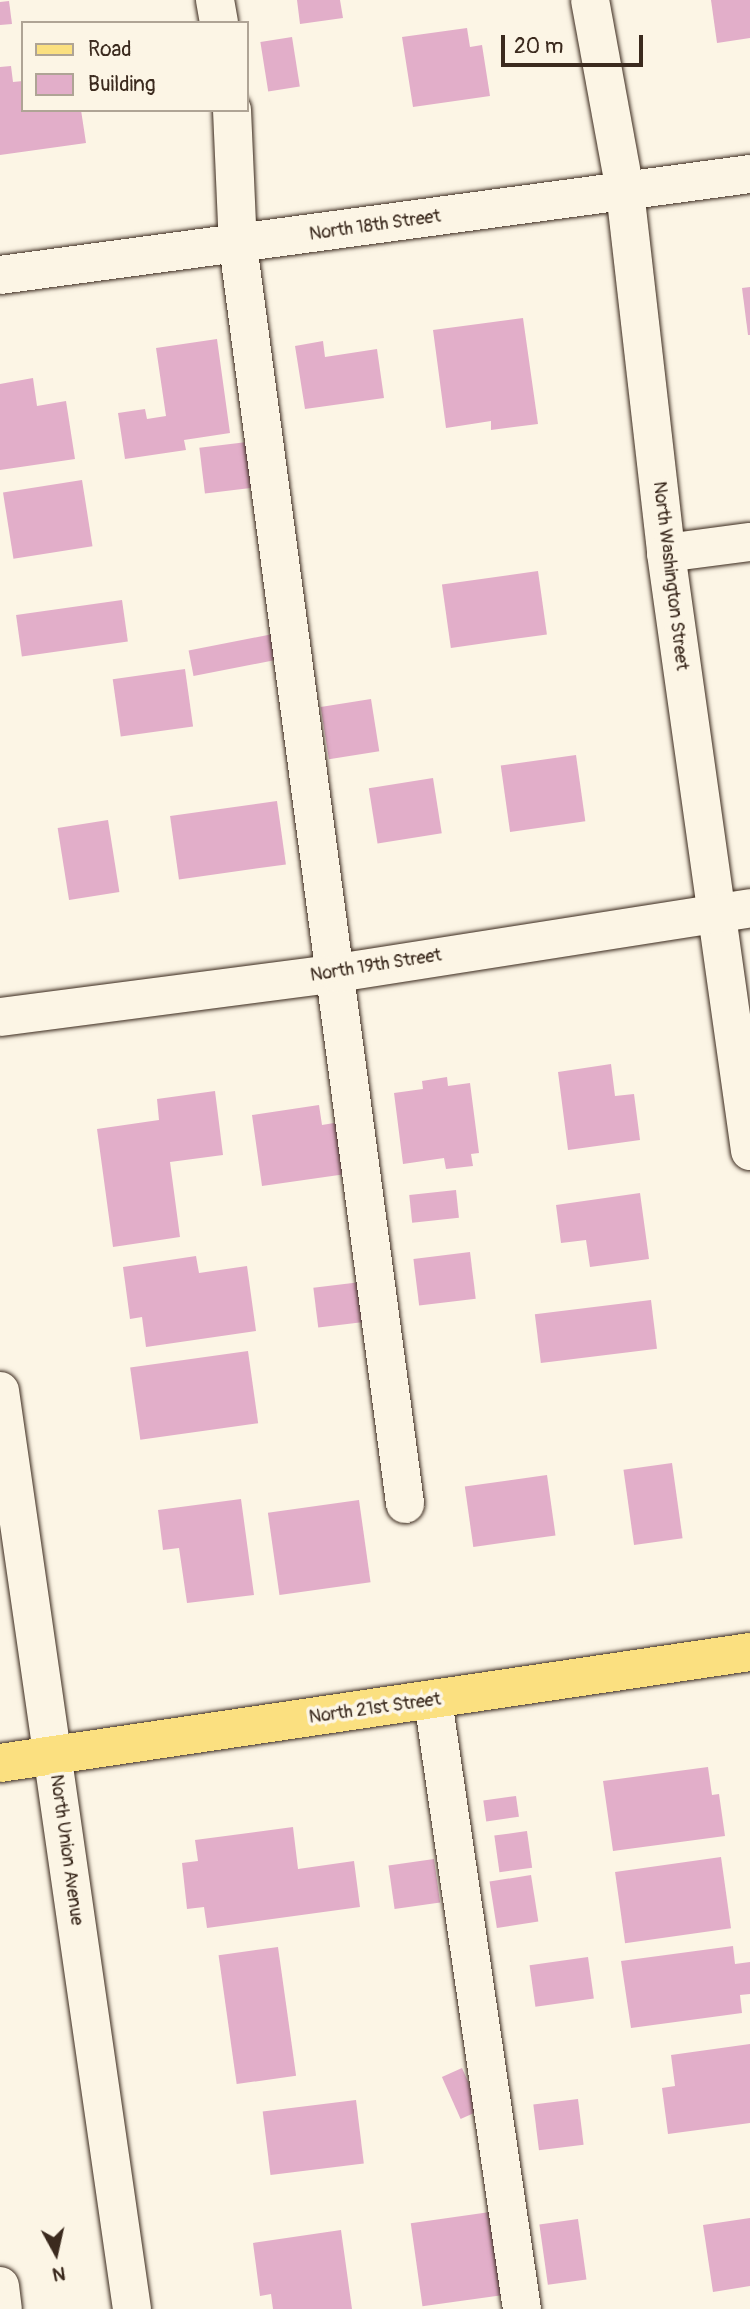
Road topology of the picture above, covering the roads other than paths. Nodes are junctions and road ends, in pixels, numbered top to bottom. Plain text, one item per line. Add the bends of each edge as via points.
1 (215, 0) edge
2 (590, 0) edge
3 (219, 21) edge
4 (232, 112) edge
5 (750, 174) edge
6 (625, 191) junction
7 (238, 245) junction
8 (0, 275) edge
9 (750, 542) edge
10 (666, 553) junction
11 (733, 910) edge
12 (337, 973) junction
13 (0, 1017) edge
14 (750, 1152) edge
15 (0, 1391) edge
16 (405, 1504) dead end
17 (750, 1652) edge
18 (433, 1700) junction
19 (52, 1756) junction
20 (0, 1763) edge
21 (0, 2286) edge
22 (3, 2309) edge
23 (132, 2309) edge
24 (522, 2309) edge

1 - 3 street
2 - 6 street, North Washington Street
4 - 7 street
5 - 6 street, North 18th Street
6 - 7 street, North 18th Street
6 - 10 street, North Washington Street
7 - 8 street, North 18th Street
7 - 12 street
9 - 10 street
10 - 11 street, North Washington Street
11 - 12 street, North 19th Street
11 - 14 street, North Washington Street
12 - 13 street, North 19th Street
12 - 16 street
15 - 19 street, North Union Avenue
17 - 18 main road, North 21st Street
18 - 19 main road, North 21st Street
18 - 24 street
19 - 20 main road, North 21st Street
19 - 23 street, North Union Avenue
21 - 22 street

